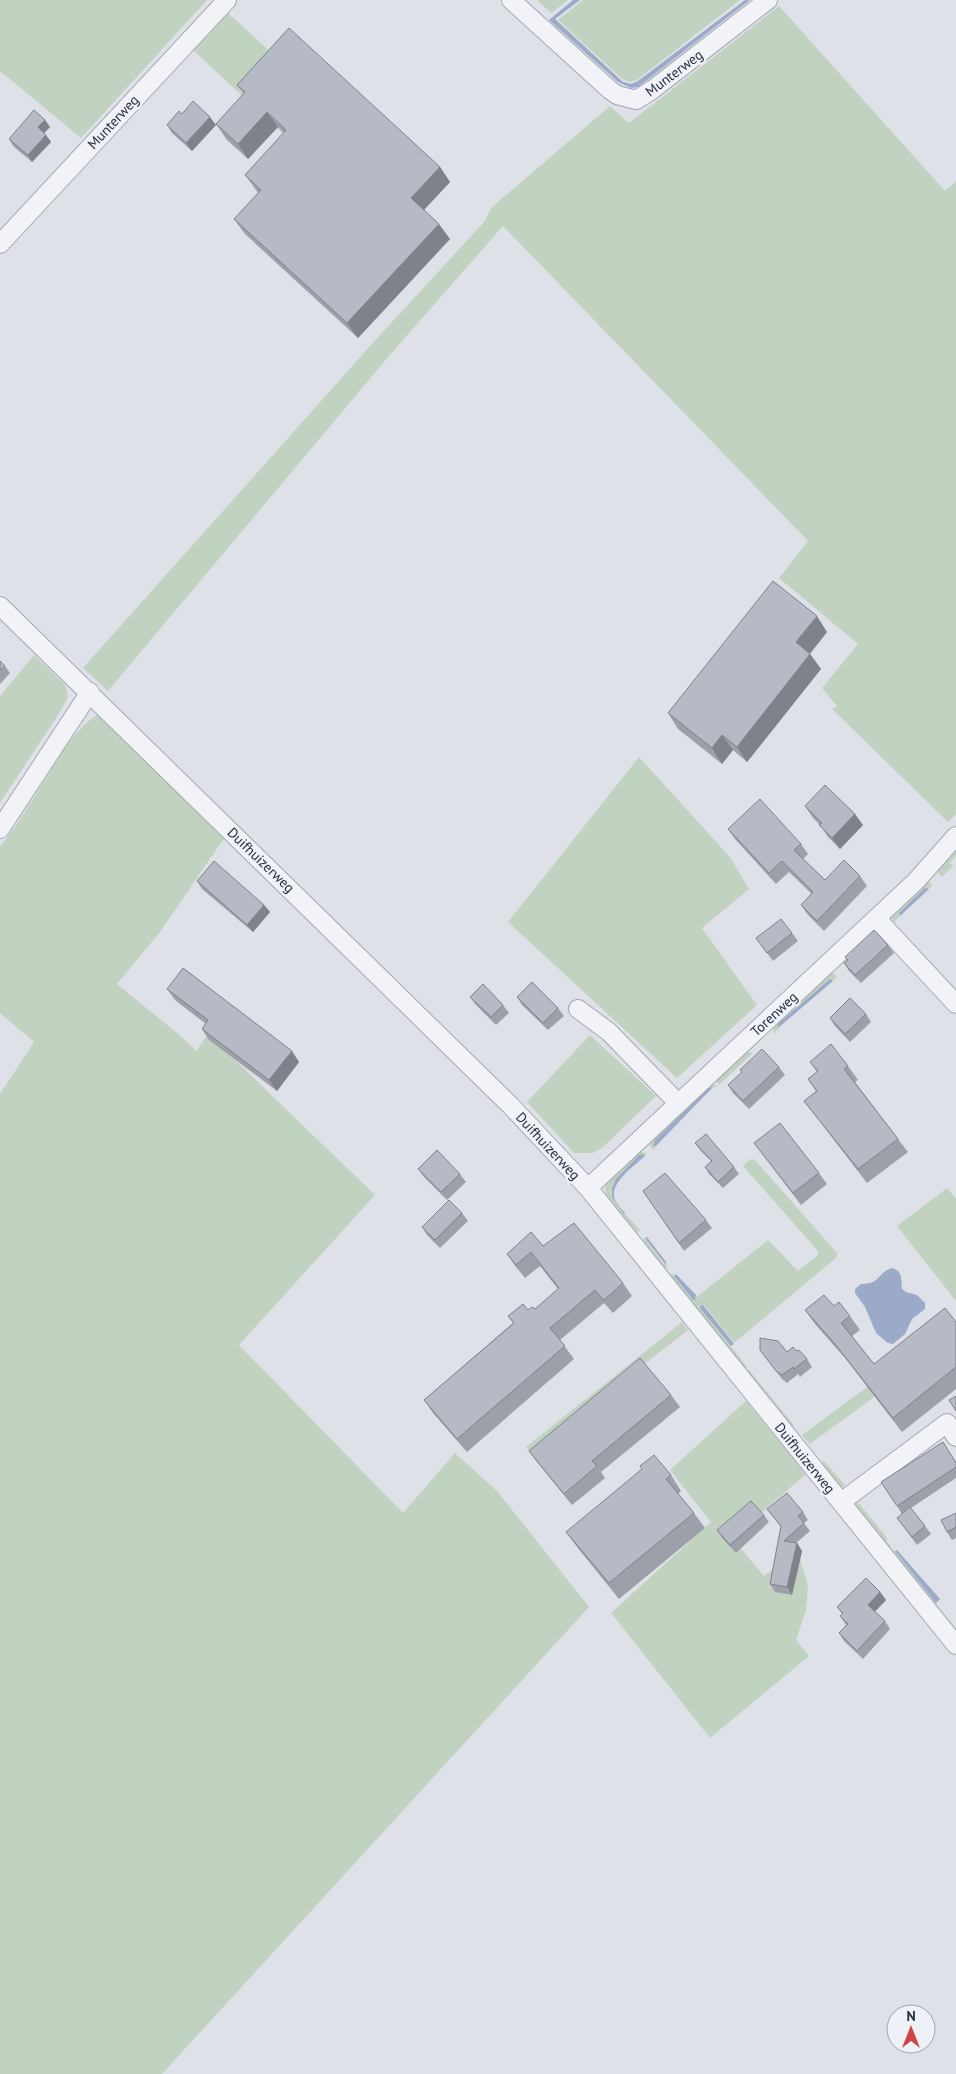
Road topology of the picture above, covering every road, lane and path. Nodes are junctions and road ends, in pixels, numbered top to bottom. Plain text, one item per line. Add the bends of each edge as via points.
1 (227, 0) edge
2 (510, 0) edge
3 (768, 0) edge
4 (0, 244) edge
5 (0, 606) edge
6 (90, 692) junction
7 (0, 829) edge
8 (956, 836) edge
9 (876, 918) junction
10 (956, 1004) edge
11 (578, 1009) dead end
12 (678, 1103) junction
13 (588, 1188) junction
14 (956, 1437) edge
15 (841, 1502) junction
16 (956, 1645) edge

1 - 4 street, Munterweg
2 - 3 street, Munterweg via 610,90 636,100
5 - 6 street, Duifhuizerweg
6 - 7 street
6 - 13 street, Duifhuizerweg via 510,1105
8 - 9 street, Torenweg via 916,881
9 - 10 street
9 - 12 street, Torenweg
11 - 12 street via 609,1032
12 - 13 street, Torenweg
13 - 15 street, Duifhuizerweg
14 - 15 street via 947,1422
15 - 16 street, Duifhuizerweg

